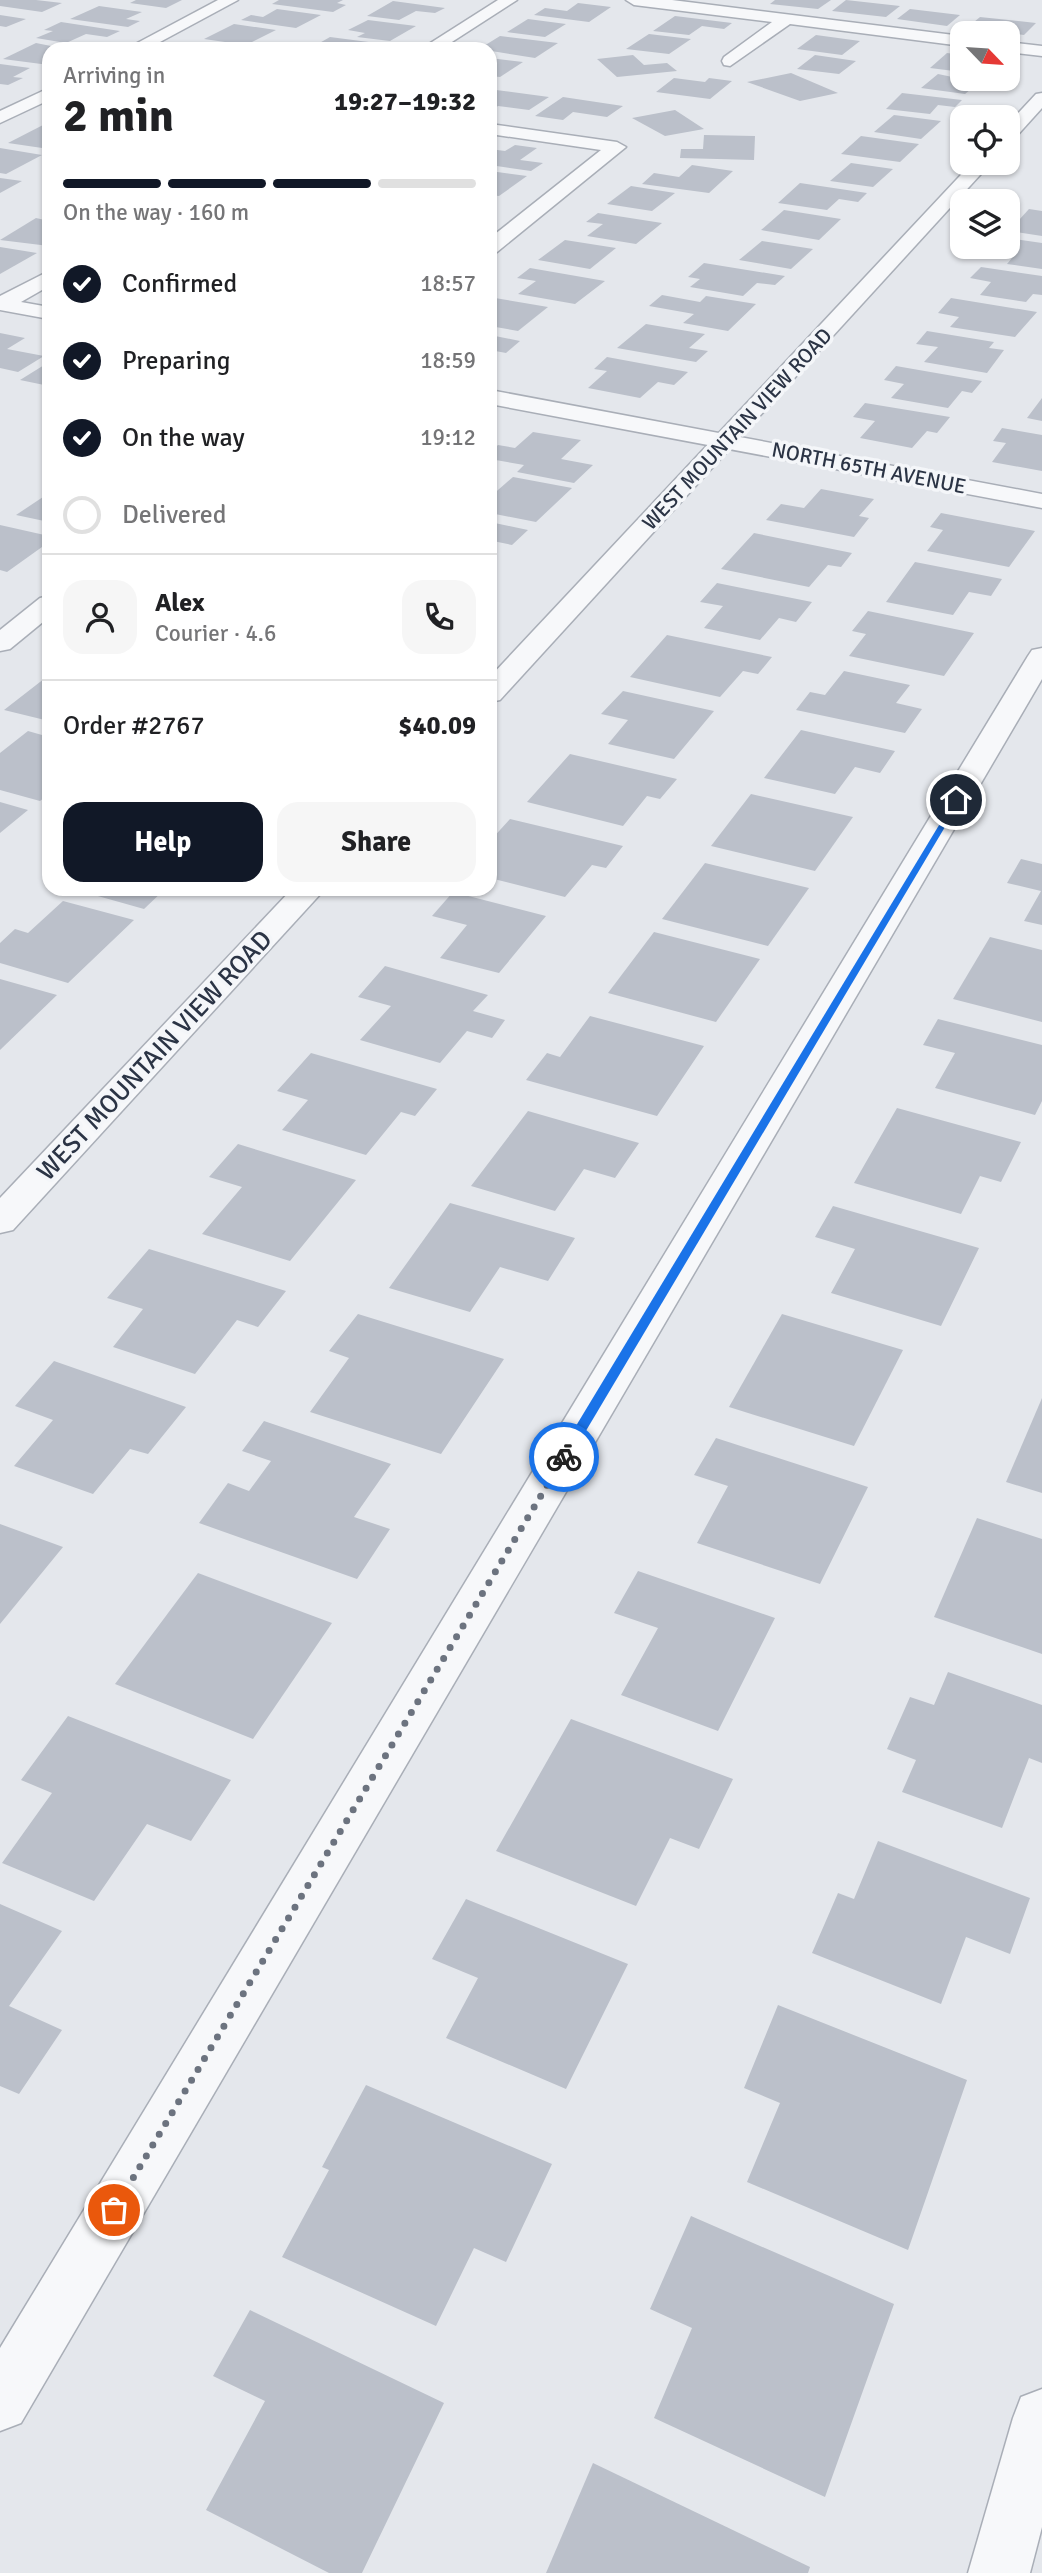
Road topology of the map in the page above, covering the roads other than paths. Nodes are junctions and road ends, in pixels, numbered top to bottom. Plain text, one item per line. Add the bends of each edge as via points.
1 (230, 0) edge
2 (509, 0) edge
3 (634, 0) edge
4 (787, 19) junction
5 (950, 39) edge
6 (148, 42) edge
7 (440, 42) edge
8 (1020, 48) edge
9 (1042, 51) edge
10 (730, 61) dead end
11 (42, 97) edge
12 (1042, 98) edge
13 (0, 118) edge
14 (1020, 122) edge
15 (497, 130) edge
16 (971, 175) edge
17 (497, 242) edge
18 (42, 281) edge
19 (1, 304) edge
20 (42, 312) edge
21 (497, 398) edge
22 (725, 441) junction
23 (1042, 501) edge
24 (42, 610) edge
25 (0, 643) edge
26 (1042, 656) edge
27 (497, 686) edge
28 (302, 896) edge
29 (0, 1221) edge
30 (0, 2402) edge
31 (1042, 2418) edge
32 (999, 2573) edge

1 - 6 street
2 - 7 street
3 - 4 street
4 - 5 street
4 - 10 street
8 - 9 street
11 - 13 street
12 - 14 street
15 - 17 street via 617,146
16 - 22 street, WEST MOUNTAIN VIEW ROAD
18 - 19 street
19 - 20 street
21 - 22 street, NORTH 65TH AVENUE
22 - 23 street, NORTH 65TH AVENUE
22 - 27 street, WEST MOUNTAIN VIEW ROAD
24 - 25 street
26 - 30 street
28 - 29 street, WEST MOUNTAIN VIEW ROAD
31 - 32 street

